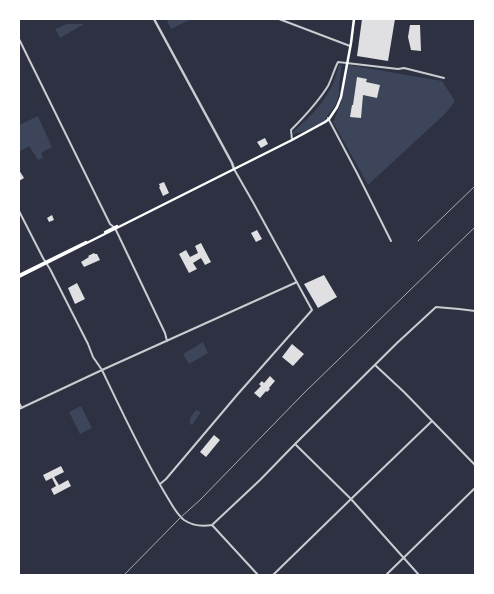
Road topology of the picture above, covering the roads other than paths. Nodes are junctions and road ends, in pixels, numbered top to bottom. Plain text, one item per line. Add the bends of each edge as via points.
1 (154, 19) edge
2 (279, 19) edge
3 (353, 19) edge
4 (19, 39) edge
5 (350, 45) junction
6 (346, 63) junction
7 (444, 78) dead end
8 (328, 119) junction
9 (292, 139) junction
10 (234, 169) junction
11 (19, 211) edge
12 (114, 228) junction
13 (391, 241) dead end
14 (46, 262) junction
15 (19, 276) edge
16 (297, 282) junction
17 (475, 311) edge
18 (167, 341) junction
19 (375, 365) junction
20 (102, 370) junction
21 (19, 403) edge
22 (20, 409) edge
23 (432, 422) junction
24 (295, 444) junction
25 (475, 465) edge
26 (160, 484) junction
27 (475, 488) edge
28 (351, 499) junction
29 (212, 525) junction
30 (404, 558) junction
31 (258, 575) edge
32 (273, 575) edge
33 (386, 575) edge
34 (419, 575) edge

1 - 10 street
2 - 5 street
3 - 5 main road
4 - 12 street
5 - 6 main road
6 - 7 street via 404,68
6 - 8 main road via 337,107
6 - 9 street via 338,62 328,86 291,130
8 - 9 main road
8 - 13 street
9 - 10 main road
10 - 12 main road
10 - 16 street
11 - 14 street
12 - 14 main road
12 - 18 street
14 - 15 main road
14 - 20 street via 93,357
16 - 18 street
16 - 26 street via 312,310
17 - 19 street via 436,307
18 - 20 street
19 - 23 street
19 - 24 street
20 - 22 street
20 - 26 street
21 - 22 street
23 - 25 street
23 - 28 street
24 - 28 street
24 - 29 street
26 - 29 street via 184,520 204,527
27 - 30 street
28 - 30 street
28 - 32 street
29 - 31 street
30 - 33 street
30 - 34 street

